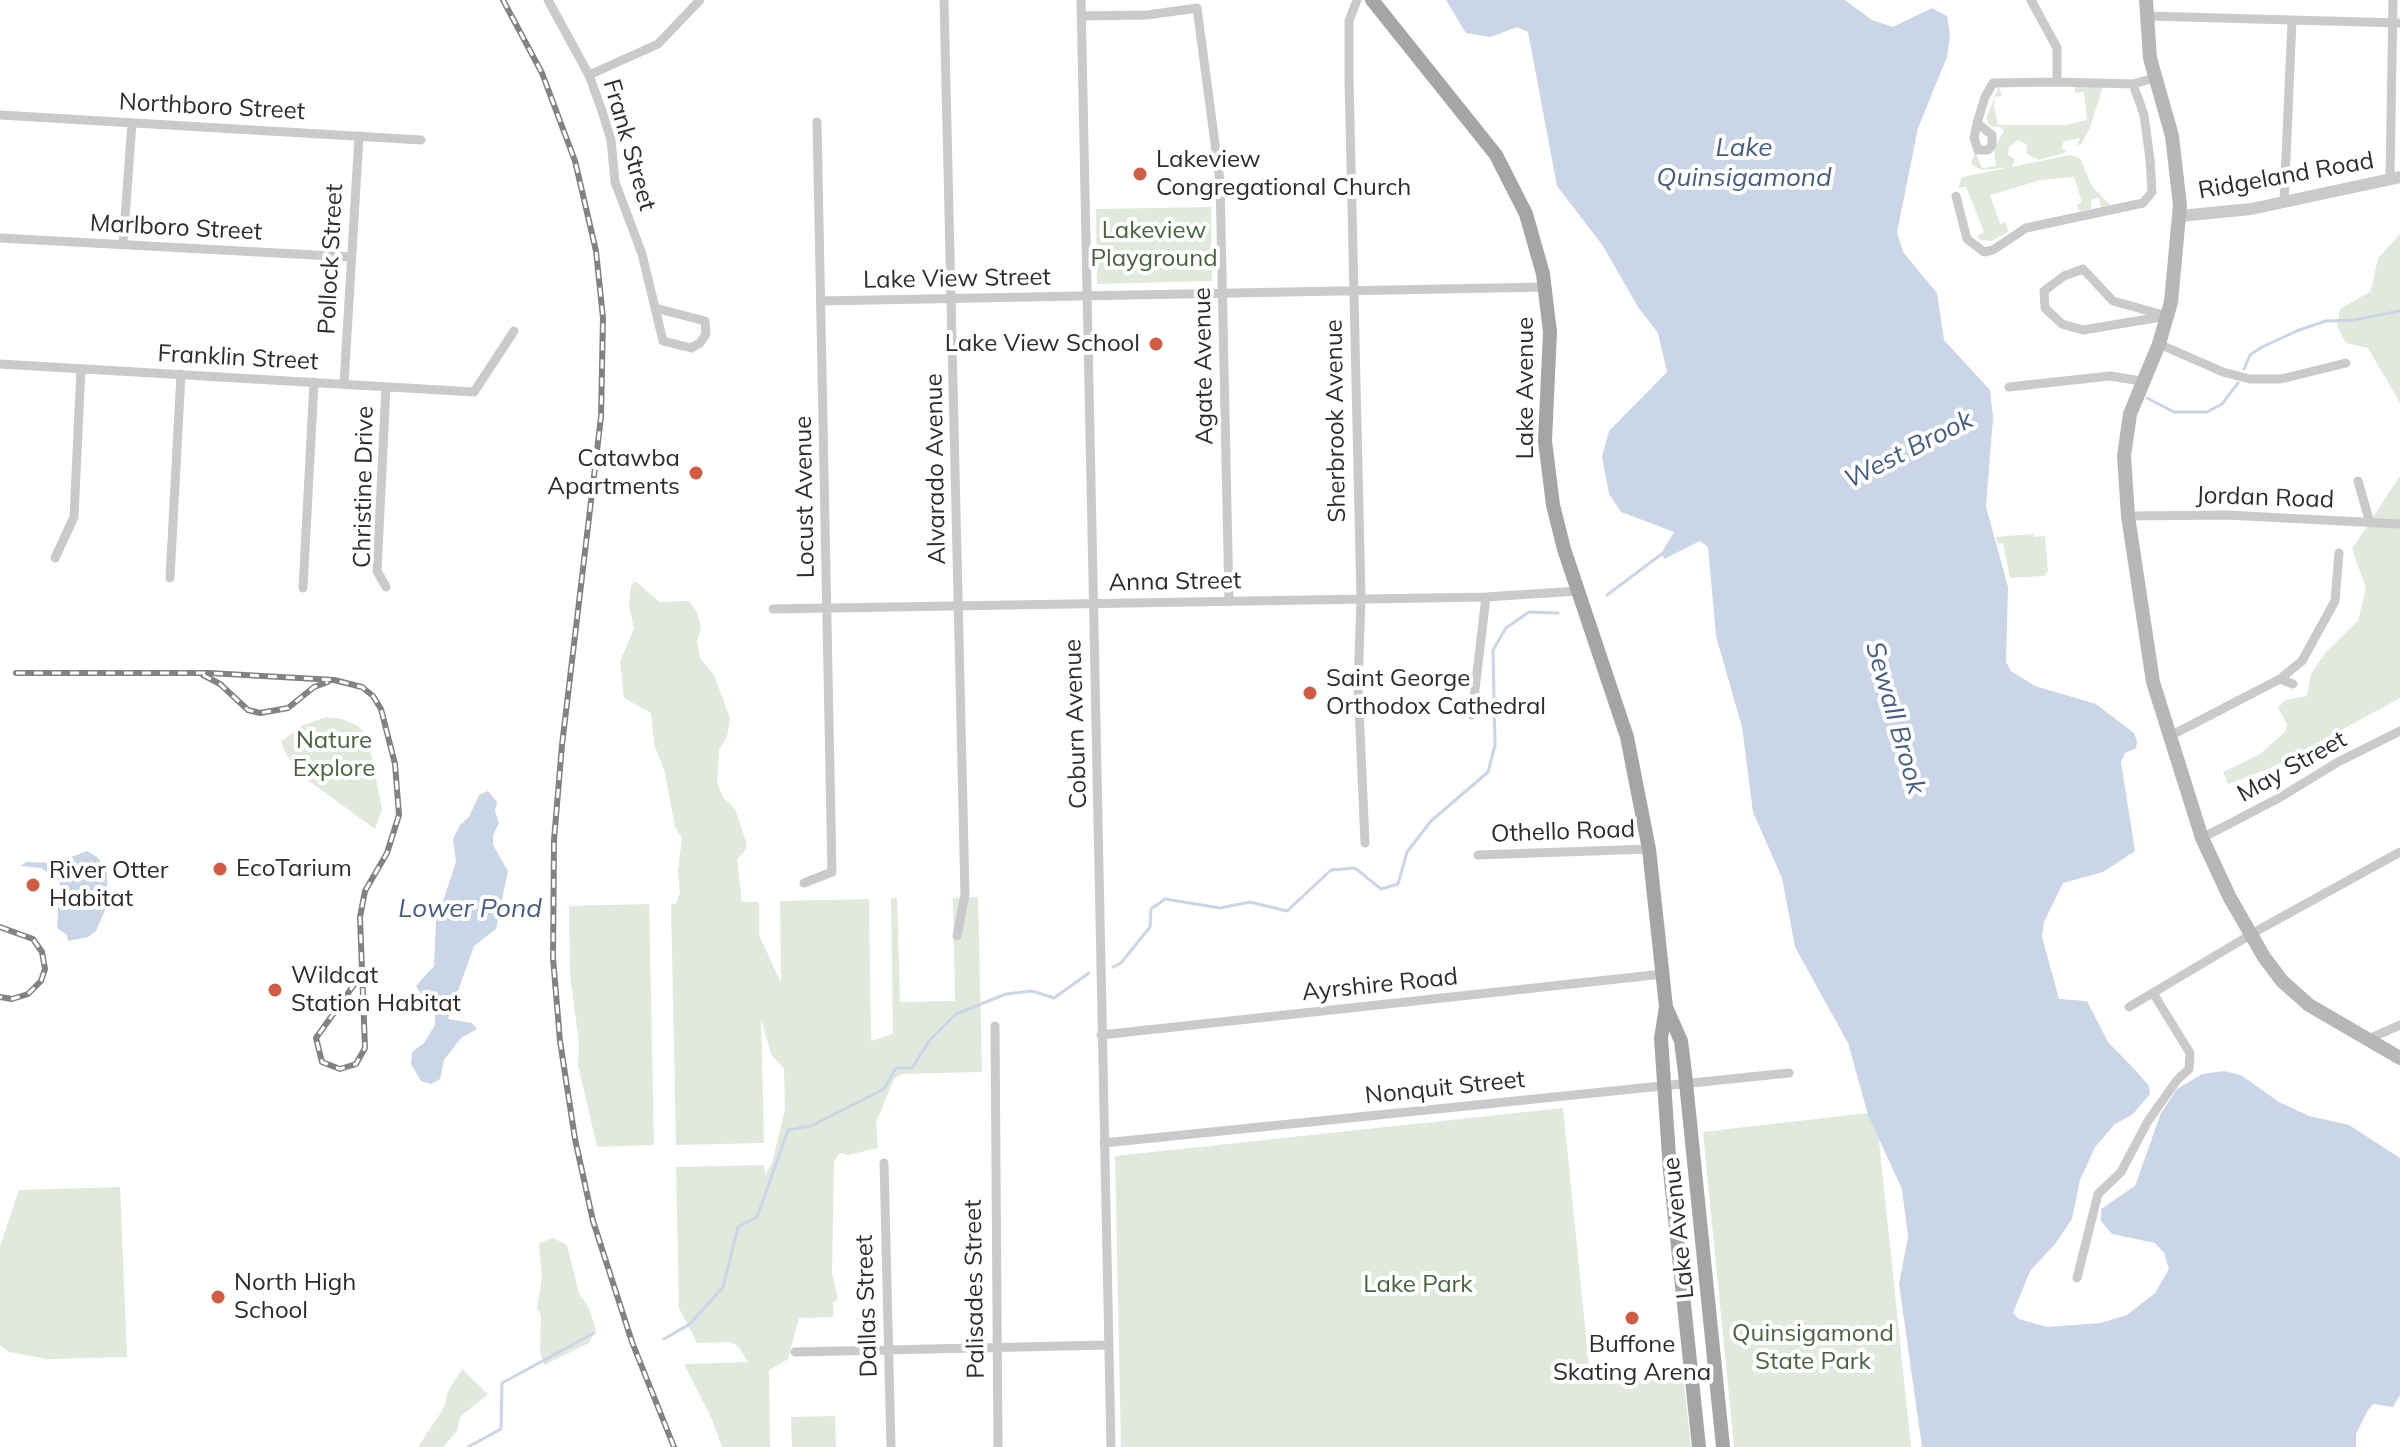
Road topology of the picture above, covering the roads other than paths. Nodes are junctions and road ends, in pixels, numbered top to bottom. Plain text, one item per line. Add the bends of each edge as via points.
1 (548, 0) edge
2 (700, 0) edge
3 (944, 0) edge
4 (1081, 0) edge
5 (1357, 0) edge
6 (1372, 0) edge
7 (2031, 0) edge
8 (2146, 0) edge
9 (2393, 0) edge
10 (1081, 16) junction
11 (2147, 16) junction
12 (2292, 21) junction
13 (2397, 22) edge
14 (589, 75) junction
15 (2154, 78) junction
16 (2057, 82) junction
17 (2133, 84) junction
18 (0, 115) edge
19 (817, 122) dead end
20 (132, 123) junction
21 (1977, 123) dead end
22 (359, 136) junction
23 (421, 140) dead end
24 (2395, 178) edge
25 (1956, 196) dead end
26 (2284, 202) junction
27 (2180, 216) junction
28 (0, 238) edge
29 (123, 245) junction
30 (351, 257) junction
31 (1546, 287) junction
32 (1355, 292) junction
33 (1223, 295) junction
34 (1087, 297) junction
35 (952, 298) junction
36 (821, 301) junction
37 (655, 308) junction
38 (2167, 316) junction
39 (514, 331) dead end
40 (2159, 344) junction
41 (2346, 363) dead end
42 (0, 364) edge
43 (81, 369) junction
44 (181, 374) junction
45 (2141, 381) junction
46 (314, 382) junction
47 (344, 384) junction
48 (386, 387) junction
49 (2009, 387) dead end
50 (2358, 481) dead end
51 (2128, 516) junction
52 (2370, 523) junction
53 (2400, 524) edge
54 (2339, 553) dead end
55 (55, 558) dead end
56 (170, 578) dead end
57 (386, 587) dead end
58 (303, 588) dead end
59 (1578, 591) junction
60 (1486, 597) junction
61 (1361, 599) junction
62 (1229, 601) junction
63 (1093, 604) junction
64 (959, 608) junction
65 (773, 609) dead end
66 (827, 609) junction
67 (2280, 679) junction
68 (2293, 684) dead end
69 (1472, 715) dead end
70 (2400, 731) edge
71 (2170, 736) junction
72 (2202, 838) junction
73 (1365, 843) dead end
74 (1649, 849) junction
75 (2400, 852) edge
76 (1478, 855) dead end
77 (804, 883) dead end
78 (2251, 934) junction
79 (957, 936) dead end
80 (1663, 974) junction
81 (2153, 993) junction
82 (1666, 1007) junction
83 (2129, 1007) dead end
84 (2400, 1025) edge
85 (995, 1026) dead end
86 (1101, 1035) junction
87 (2368, 1039) junction
88 (2400, 1058) edge
89 (1789, 1073) dead end
90 (1686, 1084) junction
91 (1665, 1086) junction
92 (1104, 1143) junction
93 (884, 1163) dead end
94 (2077, 1278) dead end
95 (1109, 1345) junction
96 (997, 1347) junction
97 (889, 1348) junction
98 (795, 1352) dead end
99 (891, 1447) edge
100 (998, 1447) edge
101 (1111, 1447) edge
102 (1699, 1447) edge
103 (1723, 1447) edge

1 - 14 street, Frank Street
2 - 14 street via 658,44
3 - 35 street, Alvarado Avenue
4 - 10 street, Coburn Avenue
5 - 32 street, Sherbrook Avenue via 1349,21
6 - 31 main road, Lake Avenue via 1501,162 1526,214
7 - 16 street via 2057,48
8 - 11 main road
9 - 13 street
10 - 33 street, Agate Avenue via 1197,8 1220,181
10 - 34 street, Coburn Avenue
11 - 12 street
11 - 15 main road
12 - 13 street
12 - 26 street
13 - 24 street
14 - 37 street, Frank Street via 611,140 615,182
15 - 17 street
15 - 27 main road via 2172,136
16 - 17 street
16 - 21 street via 1993,83
17 - 25 street via 2144,115 2151,168 2152,192 2143,203 2026,228 1987,253 1967,239
18 - 20 street, Northboro Street
19 - 36 street, Locust Avenue
20 - 22 street, Northboro Street
20 - 29 street
22 - 23 street, Northboro Street
22 - 30 street, Pollock Street
24 - 26 street, Ridgeland Road
26 - 27 street, Ridgeland Road
27 - 38 main road
28 - 29 street, Marlboro Street
29 - 30 street, Marlboro Street
30 - 47 street, Pollock Street
31 - 32 street
31 - 59 main road, Lake Avenue via 1548,473 1560,537
32 - 33 street, Lake View Street
32 - 61 street, Sherbrook Avenue
33 - 34 street, Lake View Street
33 - 62 street, Agate Avenue
34 - 35 street, Lake View Street
34 - 63 street, Coburn Avenue
35 - 36 street, Lake View Street
35 - 64 street, Alvarado Avenue
36 - 66 street, Locust Avenue
37 - 37 street, Frank Street via 705,321 706,334 691,348 663,341
38 - 38 street via 2078,330 2055,320 2043,304 2044,291 2083,269 2113,301
38 - 40 main road
39 - 48 street, Franklin Street via 474,392
40 - 41 street via 2250,379 2281,379
40 - 45 main road
42 - 43 street, Franklin Street
43 - 44 street, Franklin Street
43 - 55 street via 74,517
44 - 46 street, Franklin Street
44 - 56 street
45 - 49 street via 2110,376
45 - 51 main road via 2126,436
46 - 47 street, Franklin Street
46 - 58 street
47 - 48 street, Franklin Street
48 - 57 street, Christine Drive via 377,571
50 - 52 street
51 - 52 street, Jordan Road via 2206,514
51 - 71 main road via 2149,666
52 - 53 street, Jordan Road
54 - 67 street via 2330,613 2302,661
59 - 60 street, Anna Street
59 - 74 main road, Lake Avenue via 1627,737
60 - 61 street, Anna Street
60 - 69 street
61 - 62 street, Anna Street
61 - 73 street, Sherbrook Avenue via 1358,684
62 - 63 street, Anna Street
63 - 64 street, Anna Street
63 - 86 street, Coburn Avenue
64 - 66 street, Anna Street
64 - 79 street, Alvarado Avenue via 965,894
65 - 66 street, Anna Street
66 - 77 street, Locust Avenue via 832,872
67 - 68 street
67 - 71 street
70 - 72 street, May Street
71 - 72 main road
72 - 78 main road
74 - 76 street, Othello Road
74 - 80 main road, Lake Avenue
75 - 78 street
78 - 81 street
78 - 87 main road via 2291,990
80 - 82 main road, Lake Avenue
80 - 86 street, Ayrshire Road
81 - 83 street
81 - 94 street via 2190,1053 2189,1069 2148,1121 2121,1172 2098,1194
82 - 90 main road, Lake Avenue via 1681,1041
82 - 91 main road, Lake Avenue via 1661,1038
84 - 87 street
85 - 96 street, Palisades Street
86 - 92 street, Coburn Avenue
87 - 88 main road
89 - 90 street, Nonquit Street
90 - 91 street, Nonquit Street
90 - 103 main road, Lake Avenue
91 - 92 street, Nonquit Street
91 - 102 main road, Lake Avenue
92 - 95 street, Coburn Avenue
93 - 97 street, Dallas Street
95 - 96 street
95 - 101 street, Coburn Avenue
96 - 97 street
96 - 100 street, Palisades Street
97 - 98 street
97 - 99 street, Dallas Street

